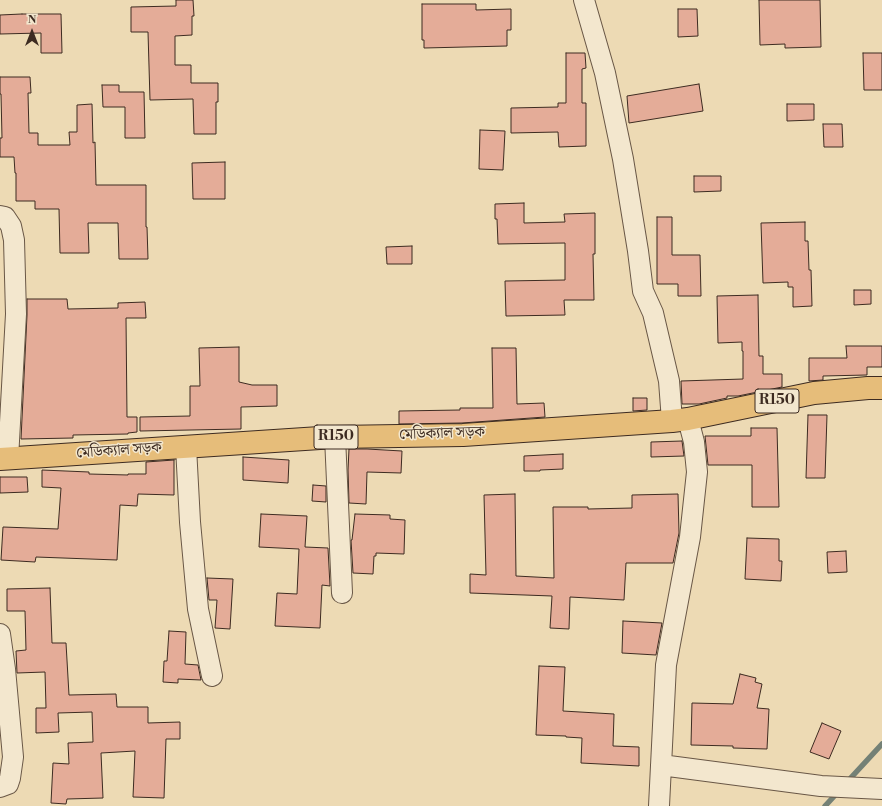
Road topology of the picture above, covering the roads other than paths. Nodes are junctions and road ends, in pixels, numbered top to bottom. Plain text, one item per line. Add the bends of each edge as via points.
1 (584, 0) edge
2 (0, 216) edge
3 (882, 388) edge
4 (680, 420) junction
5 (335, 437) junction
6 (186, 446) junction
7 (4, 459) edge
8 (342, 593) dead end
9 (0, 634) edge
10 (212, 676) dead end
11 (661, 765) junction
12 (0, 787) edge
13 (878, 788) edge
14 (659, 806) edge

1 - 4 street via 605,72 623,159 643,291 654,313
2 - 7 street via 6,218 11,226 14,240 16,314
3 - 4 main road, মেডিক্যাল সড়ক / R150 via 814,393
4 - 5 main road, মেডিক্যাল সড়ক / R150 via 463,435
4 - 11 street via 694,442 697,472 690,536 666,665
5 - 6 main road, মেডিক্যাল সড়ক / R150
5 - 8 street
6 - 7 main road, মেডিক্যাল সড়ক / R150
6 - 10 street via 198,609
9 - 12 street via 13,757 8,784
11 - 13 street via 821,786
11 - 14 street

